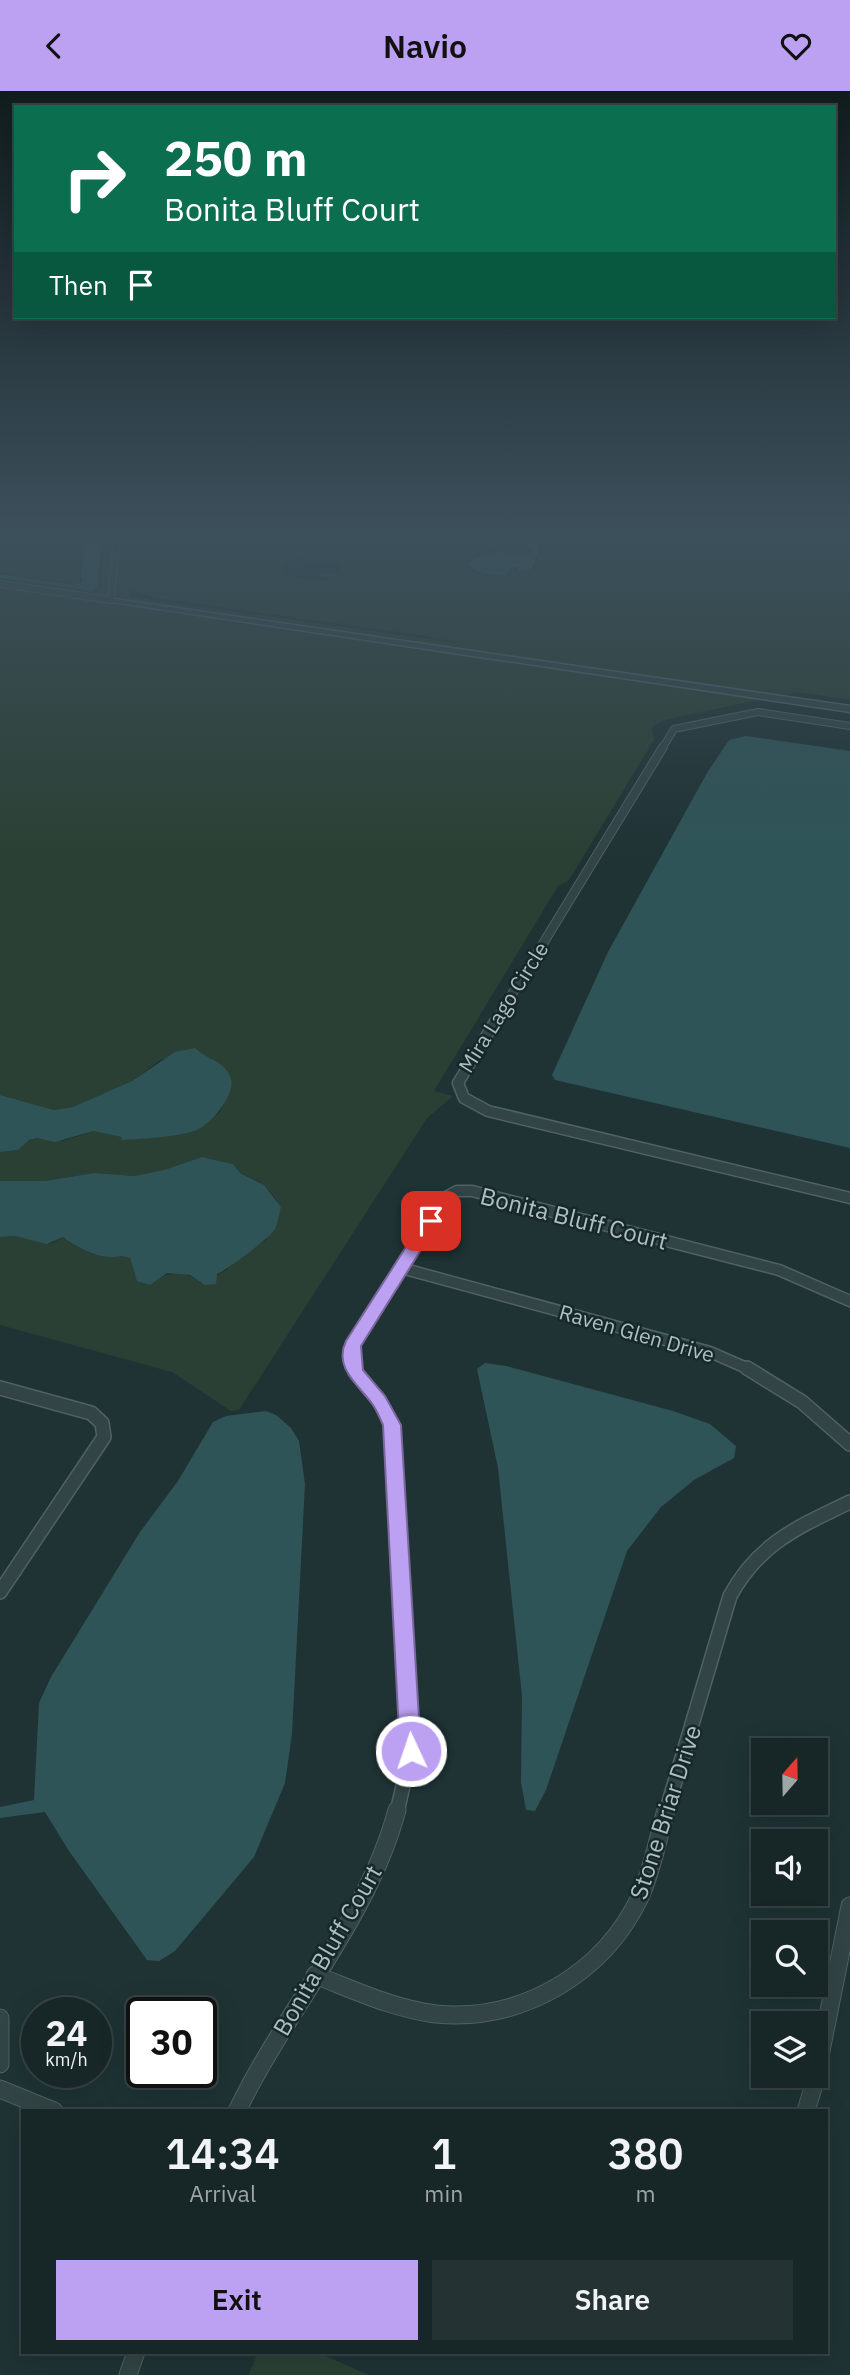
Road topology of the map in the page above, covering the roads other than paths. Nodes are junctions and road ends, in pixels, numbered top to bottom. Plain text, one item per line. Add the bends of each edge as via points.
1 (386, 641) edge
2 (850, 709) edge
3 (850, 726) edge
4 (850, 1198) edge
5 (401, 1268) junction
6 (850, 1301) edge
7 (0, 1388) edge
8 (850, 1444) edge
9 (850, 1502) edge
10 (0, 1592) edge
11 (850, 1906) edge
12 (315, 1975) junction
13 (0, 2018) edge
14 (0, 2064) edge
15 (0, 2088) edge
16 (49, 2109) edge
17 (238, 2109) edge
18 (807, 2109) edge
19 (135, 2354) edge
20 (128, 2375) edge

1 - 2 street
3 - 4 street, Mira Lago Circle via 758,712 674,729 459,1078 458,1087 467,1101 488,1111
5 - 6 street, Bonita Bluff Court via 446,1197 472,1191 779,1270
5 - 8 street, Raven Glen Drive via 748,1366 803,1400
5 - 12 street, Bonita Bluff Court via 352,1345 352,1359 355,1372 379,1400 392,1425 411,1751 401,1798 370,1884
7 - 10 street via 91,1413 102,1423 104,1437
9 - 12 street, Stone Briar Drive via 764,1547 741,1572 641,1895 627,1924 602,1956 562,1987 496,2012 434,2013 373,1998
11 - 18 street
12 - 17 street, Bonita Bluff Court via 255,2069
13 - 14 street
15 - 16 street
19 - 20 street

